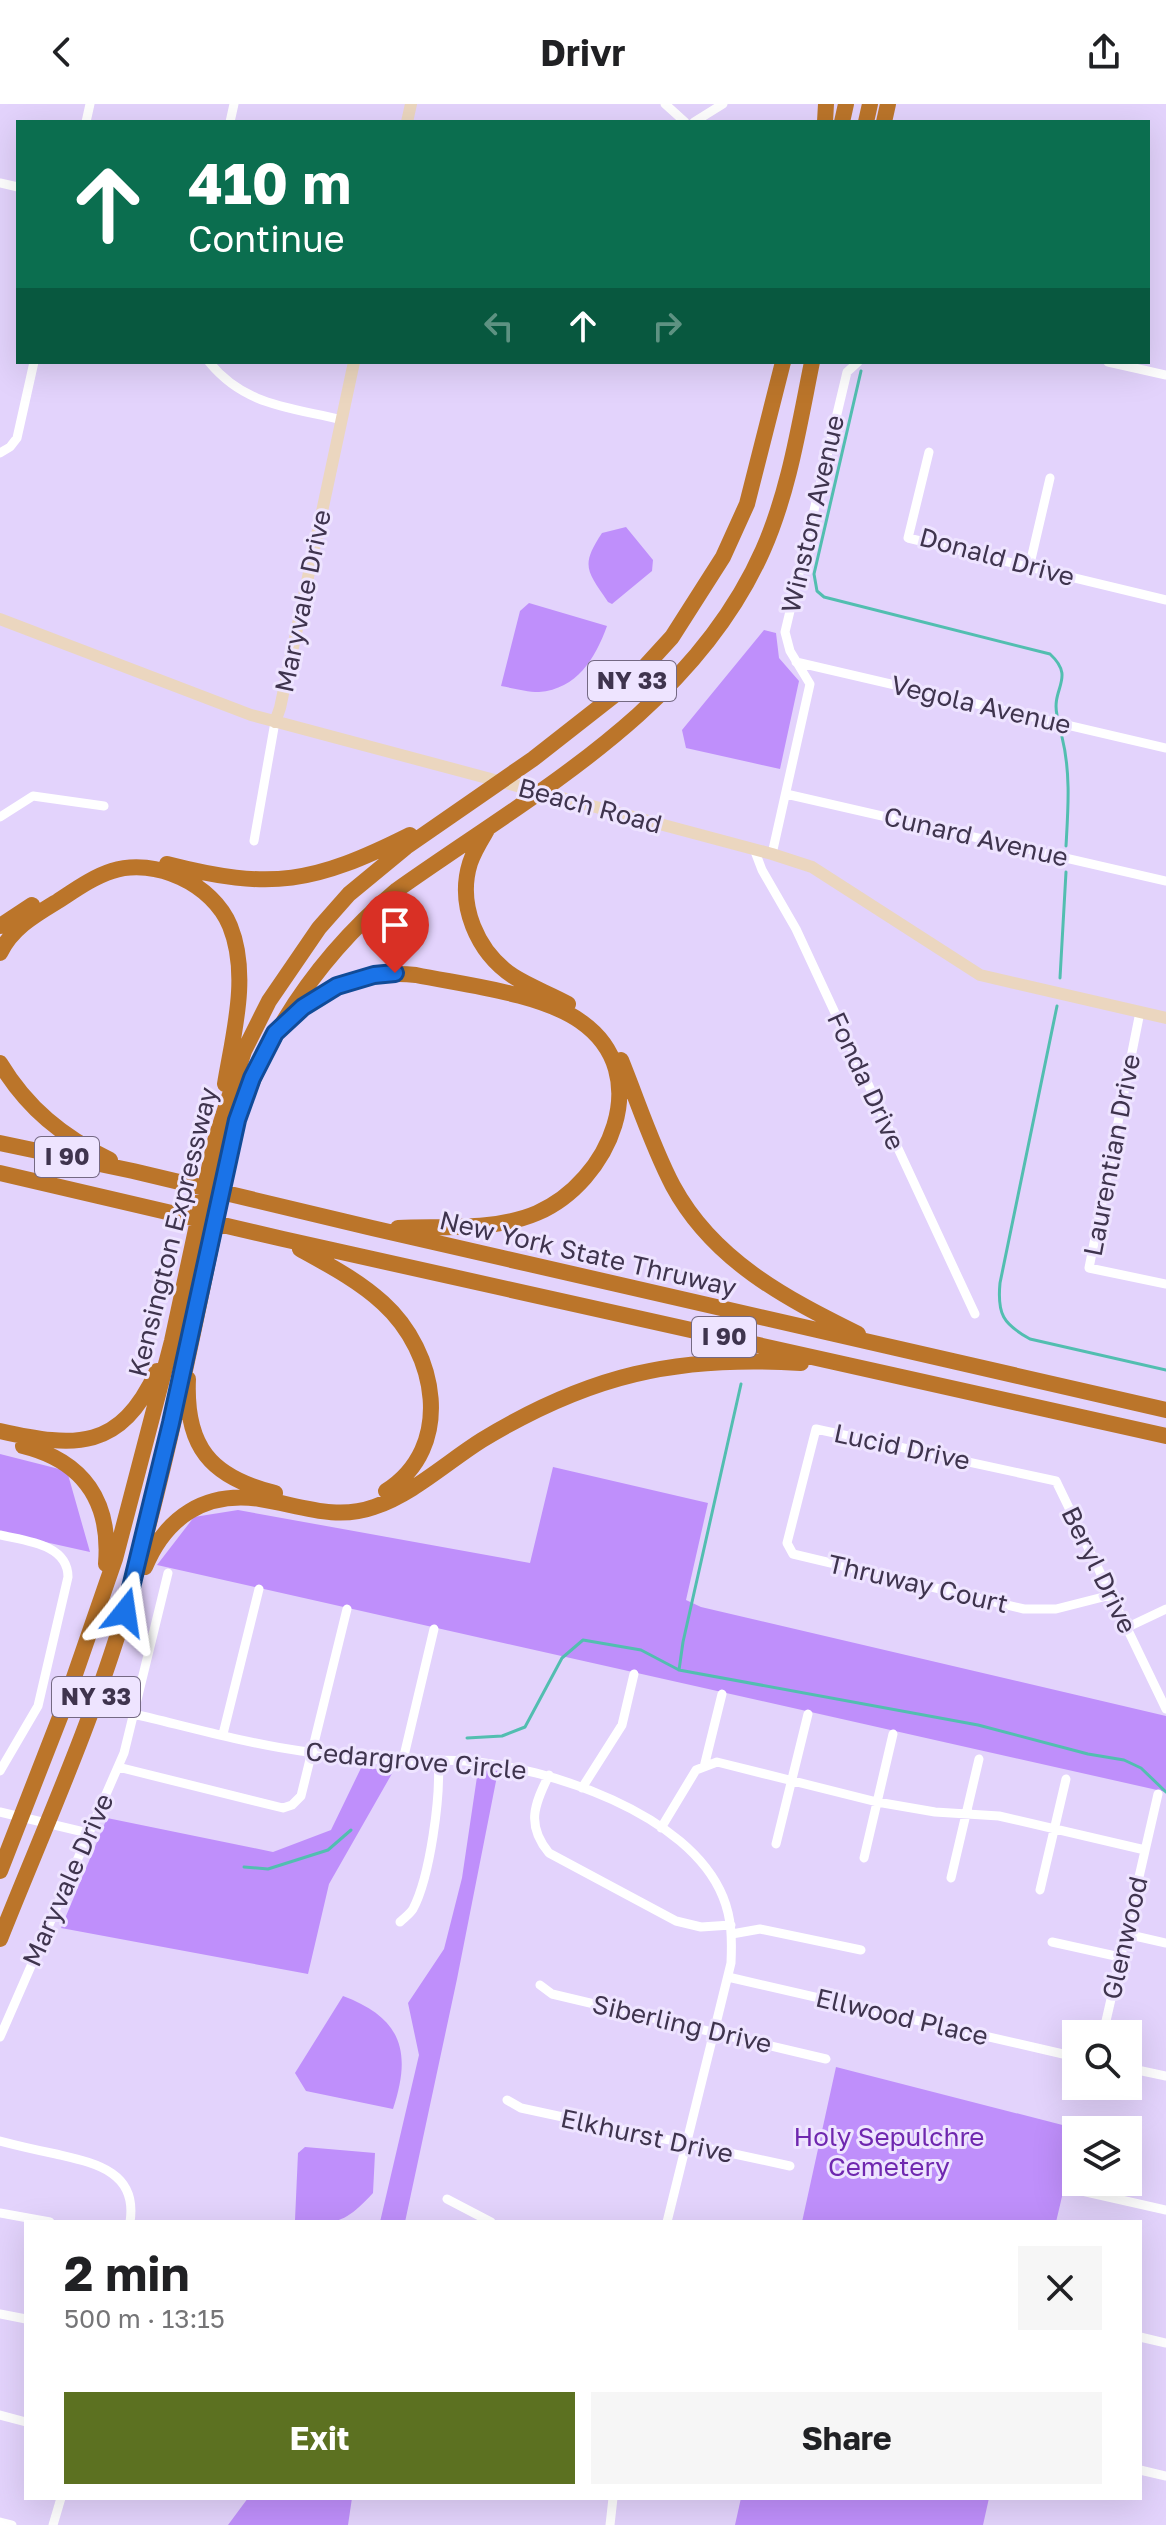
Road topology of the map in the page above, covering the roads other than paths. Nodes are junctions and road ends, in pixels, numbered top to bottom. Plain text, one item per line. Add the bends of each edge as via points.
1 (665, 104) edge
2 (723, 104) edge
3 (683, 120) edge
4 (697, 120) edge
5 (34, 364) edge
6 (211, 364) edge
7 (354, 364) edge
8 (782, 364) edge
9 (813, 364) edge
10 (856, 364) edge
11 (1117, 364) edge
12 (1166, 375) edge
13 (342, 420) junction
14 (929, 452) dead end
15 (0, 453) edge
16 (1050, 478) dead end
17 (1029, 568) junction
18 (1166, 600) edge
19 (0, 619) edge
20 (796, 662) junction
21 (275, 722) junction
22 (1166, 748) edge
23 (786, 794) junction
24 (468, 805) junction
25 (104, 806) dead end
26 (0, 817) edge
27 (490, 825) junction
28 (254, 841) dead end
29 (754, 849) junction
30 (772, 854) junction
31 (1166, 881) edge
32 (0, 926) edge
33 (0, 953) edge
34 (1140, 1012) junction
35 (1166, 1018) edge
36 (275, 1033) junction
37 (0, 1063) edge
38 (0, 1143) edge
39 (219, 1152) junction
40 (133, 1171) junction
41 (0, 1173) edge
42 (0, 1185) edge
43 (54, 1185) junction
44 (372, 1228) junction
45 (283, 1239) junction
46 (199, 1257) junction
47 (1166, 1284) edge
48 (975, 1314) dead end
49 (172, 1341) junction
50 (189, 1346) junction
51 (882, 1346) junction
52 (843, 1364) junction
53 (1166, 1410) edge
54 (0, 1431) edge
55 (1166, 1436) edge
56 (0, 1441) edge
57 (1001, 1469) joint
58 (802, 1489) joint
59 (0, 1535) edge
60 (168, 1573) dead end
61 (259, 1589) dead end
62 (104, 1590) junction
63 (1111, 1595) junction
64 (347, 1609) dead end
65 (1166, 1609) edge
66 (125, 1612) junction
67 (1126, 1628) junction
68 (434, 1629) dead end
69 (634, 1674) dead end
70 (722, 1694) dead end
71 (1166, 1709) edge
72 (134, 1714) junction
73 (808, 1714) dead end
74 (223, 1734) junction
75 (893, 1734) dead end
76 (311, 1752) junction
77 (979, 1759) dead end
78 (403, 1760) junction
79 (438, 1760) junction
80 (118, 1767) junction
81 (704, 1767) junction
82 (0, 1771) edge
83 (549, 1775) junction
84 (1066, 1779) dead end
85 (791, 1782) junction
86 (582, 1788) junction
87 (1158, 1794) dead end
88 (877, 1802) junction
89 (0, 1812) edge
90 (966, 1814) junction
91 (661, 1828) junction
92 (1055, 1829) junction
93 (88, 1833) junction
94 (776, 1844) dead end
95 (1145, 1850) junction
96 (864, 1858) dead end
97 (0, 1871) edge
98 (951, 1878) dead end
99 (1040, 1890) dead end
100 (400, 1922) dead end
101 (732, 1930) junction
102 (1126, 1934) junction
103 (0, 1939) edge
104 (1052, 1942) dead end
105 (1166, 1943) edge
106 (861, 1950) dead end
107 (1120, 1957) junction
108 (728, 1977) junction
109 (540, 1985) dead end
110 (1106, 2020) edge
111 (715, 2032) junction
112 (0, 2037) edge
113 (1062, 2054) edge
114 (826, 2059) dead end
115 (1142, 2071) edge
116 (1166, 2076) edge
117 (507, 2100) dead end
118 (0, 2141) edge
119 (685, 2146) junction
120 (790, 2166) dead end
121 (1104, 2196) edge
122 (447, 2199) dead end
123 (1166, 2210) edge
124 (0, 2213) edge
125 (39, 2220) edge
126 (130, 2220) edge
127 (487, 2220) edge
128 (667, 2220) edge
129 (0, 2314) edge
130 (24, 2319) edge
131 (1142, 2337) edge
132 (1166, 2343) edge
133 (0, 2415) edge
134 (24, 2421) edge
135 (1142, 2470) edge
136 (1166, 2476) edge
137 (60, 2500) edge
138 (613, 2500) edge
139 (0, 2522) edge
140 (12, 2525) edge
141 (53, 2525) edge
142 (610, 2525) edge

1 - 3 street
2 - 4 street
5 - 15 street via 17,438
6 - 13 street via 256,400
7 - 13 street, Maryvale Drive
8 - 24 highway, Kensington Expressway / NY 33 via 747,504 692,610 630,683
9 - 27 highway, Kensington Expressway / NY 33 via 789,475 762,552 703,650 661,695
10 - 20 street, Winston Avenue via 847,372 785,632
11 - 12 street
13 - 21 street, Maryvale Drive
14 - 17 street, Donald Drive via 908,538
16 - 17 street
17 - 18 street, Donald Drive
19 - 21 street, Beach Road
20 - 22 street, Vegola Avenue
20 - 23 street, Winston Avenue via 810,684
21 - 28 street, Maryvale Drive
21 - 29 street, Beach Road
23 - 30 street, Winston Avenue
23 - 31 street, Cunard Avenue
24 - 32 highway via 356,861 291,880 232,879 151,860 116,860 82,874
24 - 39 highway, Kensington Expressway / NY 33 via 380,868 319,928 269,1001 244,1051
25 - 26 street via 41,795
27 - 36 highway, Kensington Expressway / NY 33 via 369,913 340,942
27 - 51 highway via 470,862 466,883 467,907 486,951 514,976 585,1014 609,1039 673,1186 709,1237 787,1297
29 - 30 street, Beach Road
29 - 48 street, Fonda Drive
30 - 34 street, Beach Road via 812,867 980,975
33 - 39 highway via 26,921 112,871 164,871 210,898 231,928 239,960
34 - 35 street, Beach Road
34 - 47 street, Laurentian Drive via 1089,1268
36 - 39 highway, Kensington Expressway / NY 33
36 - 44 highway via 337,986 395,973 552,1006 582,1023 610,1055 618,1082 616,1123 599,1161 568,1194 538,1212 496,1224
37 - 40 highway via 44,1119
38 - 40 highway, New York State Thruway / I 90
39 - 46 highway, Kensington Expressway / NY 33
40 - 44 highway, New York State Thruway / I 90
41 - 43 highway, New York State Thruway / I 90
42 - 43 highway
43 - 45 highway, New York State Thruway / I 90
44 - 51 highway, New York State Thruway / I 90
45 - 50 highway via 384,1303 411,1339 427,1378 432,1414 414,1467 384,1492 336,1505 231,1478 204,1453 189,1423
45 - 52 highway, New York State Thruway / I 90
46 - 49 highway, Kensington Expressway / NY 33
46 - 50 highway, Kensington Expressway / NY 33
49 - 54 highway via 142,1400 111,1430 55,1442
49 - 62 highway, Kensington Expressway / NY 33
50 - 66 highway, Kensington Expressway / NY 33
51 - 53 highway, New York State Thruway / I 90
52 - 55 highway, New York State Thruway / I 90
52 - 66 highway via 730,1360 674,1365 587,1387 525,1414 400,1495 362,1511 316,1511 242,1498 204,1504 162,1534
56 - 62 highway via 53,1456 89,1487 106,1532
57 - 58 street, Lucid Drive via 816,1429
57 - 63 street, Beryl Drive via 1056,1481
58 - 63 street, Thruway Court via 787,1543 793,1554 1024,1609 1056,1609
59 - 82 street via 47,1547 68,1566 68,1577 38,1706
60 - 72 street, Maryvale Drive
61 - 74 street
62 - 97 highway, Kensington Expressway / NY 33
63 - 67 street, Beryl Drive
64 - 76 street
65 - 67 street
66 - 103 highway, Kensington Expressway / NY 33
67 - 71 street, Beryl Drive
68 - 78 street
69 - 86 street via 622,1725
70 - 81 street
72 - 74 street, Cedargrove Circle
72 - 80 street, Maryvale Drive
73 - 85 street
74 - 76 street, Cedargrove Circle
75 - 88 street
76 - 78 street, Cedargrove Circle
76 - 80 street via 301,1796 283,1808
77 - 90 street
78 - 79 street, Cedargrove Circle
79 - 83 street, Cedargrove Circle
79 - 100 street via 436,1816 425,1872 413,1910
80 - 93 street, Maryvale Drive
81 - 85 street via 717,1762
81 - 91 street via 696,1770
83 - 86 street, Cedargrove Circle
83 - 101 street via 536,1802 534,1823 537,1839 549,1853 676,1921
84 - 92 street
85 - 88 street
85 - 94 street
86 - 91 street, Cedargrove Circle
87 - 95 street, Glenwood
88 - 90 street
88 - 96 street
89 - 93 street
90 - 92 street
90 - 98 street
91 - 101 street, Cedargrove Circle via 706,1867 723,1896
92 - 95 street
92 - 99 street
93 - 112 street, Maryvale Drive
95 - 102 street, Glenwood
101 - 106 street via 760,1929
101 - 108 street, Cedargrove Circle
102 - 105 street
102 - 107 street, Glenwood
104 - 107 street
107 - 110 street, Glenwood
108 - 111 street, Cedargrove Circle
108 - 113 street, Ellwood Place
109 - 111 street, Siberling Drive via 552,1994
111 - 114 street, Siberling Drive
111 - 119 street, Cedargrove Circle
115 - 116 street
117 - 119 street, Elkhurst Drive via 521,2108
118 - 126 street via 110,2171 128,2196
119 - 120 street, Elkhurst Drive
119 - 128 street, Cedargrove Circle
121 - 123 street
122 - 127 street
124 - 125 street
129 - 130 street
131 - 132 street
133 - 134 street
135 - 136 street
137 - 141 street
138 - 142 street
139 - 140 street

